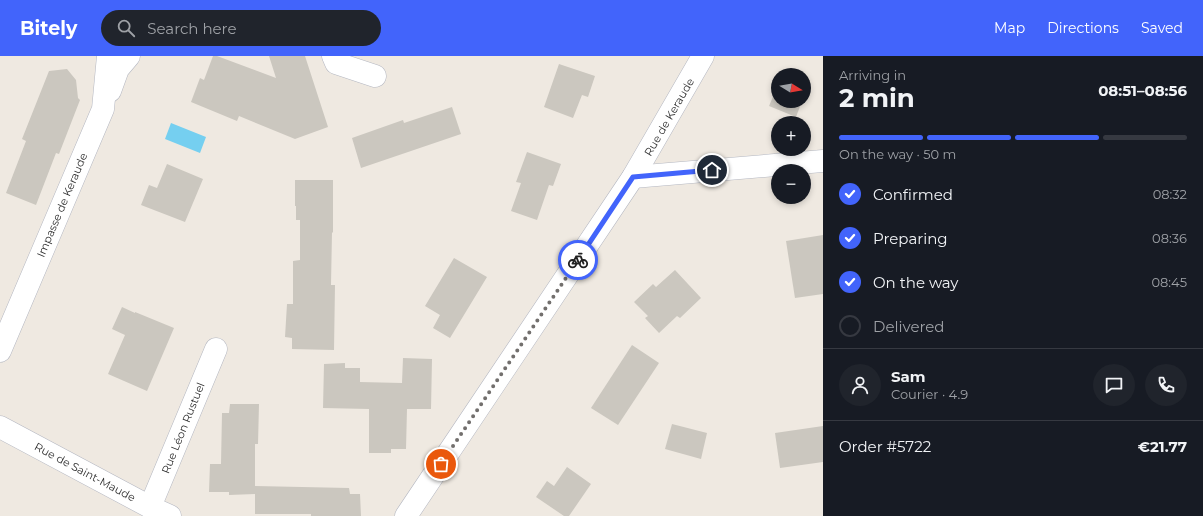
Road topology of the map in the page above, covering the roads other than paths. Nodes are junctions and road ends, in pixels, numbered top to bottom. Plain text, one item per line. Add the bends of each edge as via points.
1 (108, 56) edge
2 (130, 56) edge
3 (333, 56) edge
4 (703, 56) edge
5 (375, 76) dead end
6 (103, 109) junction
7 (823, 161) edge
8 (633, 177) junction
9 (216, 349) dead end
10 (0, 351) edge
11 (0, 427) edge
12 (160, 512) edge
13 (406, 516) edge

1 - 6 street, Impasse de Keraude
2 - 6 street via 118,69
3 - 5 street via 336,63
4 - 8 street, Rue de Keraude
6 - 10 street, Impasse de Keraude
7 - 8 street
8 - 13 street, Rue de Keraude
9 - 12 street, Rue Léon Rustuel
11 - 12 street, Rue de Saint-Maude

